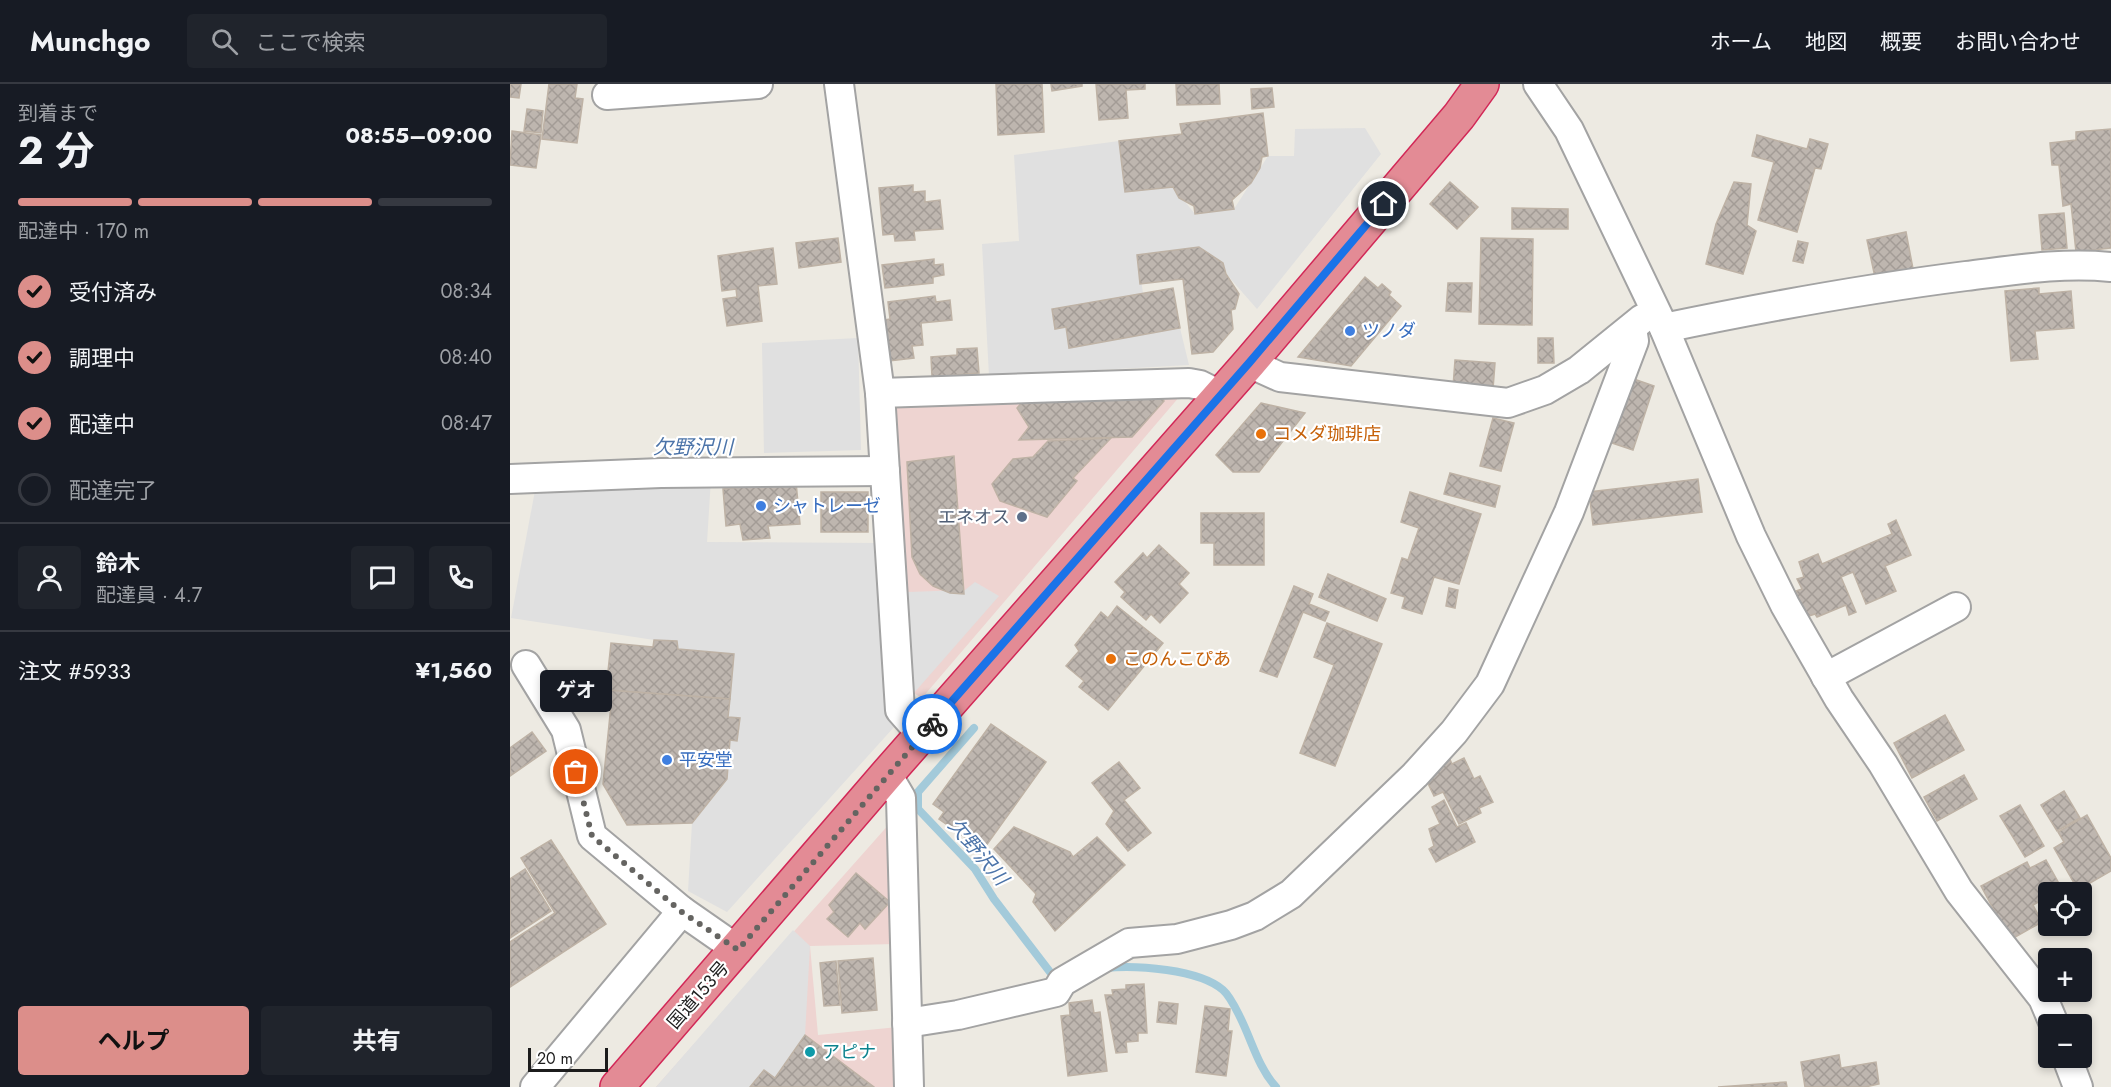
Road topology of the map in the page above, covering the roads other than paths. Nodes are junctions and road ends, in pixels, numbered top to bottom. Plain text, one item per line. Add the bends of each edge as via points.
1 (758, 84) edge
2 (839, 84) edge
3 (1482, 84) edge
4 (1542, 86) edge
5 (607, 95) dead end
6 (2111, 267) edge
7 (1659, 317) junction
8 (1632, 328) junction
9 (1249, 363) junction
10 (880, 393) junction
11 (1220, 395) junction
12 (885, 471) junction
13 (510, 478) edge
14 (1956, 607) dead end
15 (526, 665) dead end
16 (1826, 677) junction
17 (922, 735) junction
18 (887, 774) junction
19 (682, 912) junction
20 (738, 950) junction
21 (2050, 1014) edge
22 (907, 1023) junction
23 (2071, 1068) edge
24 (535, 1087) edge
25 (617, 1087) edge
26 (909, 1087) edge
27 (2078, 1087) edge

1 - 5 street
2 - 10 street
3 - 9 highway, 国道153号
4 - 7 street via 1569,130
6 - 7 street via 2065,264
7 - 8 street
7 - 16 street via 1751,536
8 - 9 street via 1579,370 1545,390 1508,403 1280,377
8 - 22 street via 1634,341 1588,468 1490,684 1454,732 1415,774 1315,872 1291,894 1256,916 1177,939 1129,943 1062,982 1056,992
9 - 11 highway, 国道153号
10 - 11 street via 1189,383
10 - 12 street
11 - 17 highway, 国道153号
12 - 13 street
12 - 17 street via 900,710
14 - 16 street
15 - 19 street via 566,730 592,836
16 - 21 street via 1959,891 2043,999
17 - 18 highway, 国道153号
18 - 20 highway, 国道153号
18 - 22 street via 901,798
19 - 20 street
19 - 24 street
20 - 25 highway, 国道153号
22 - 26 street
23 - 27 street

